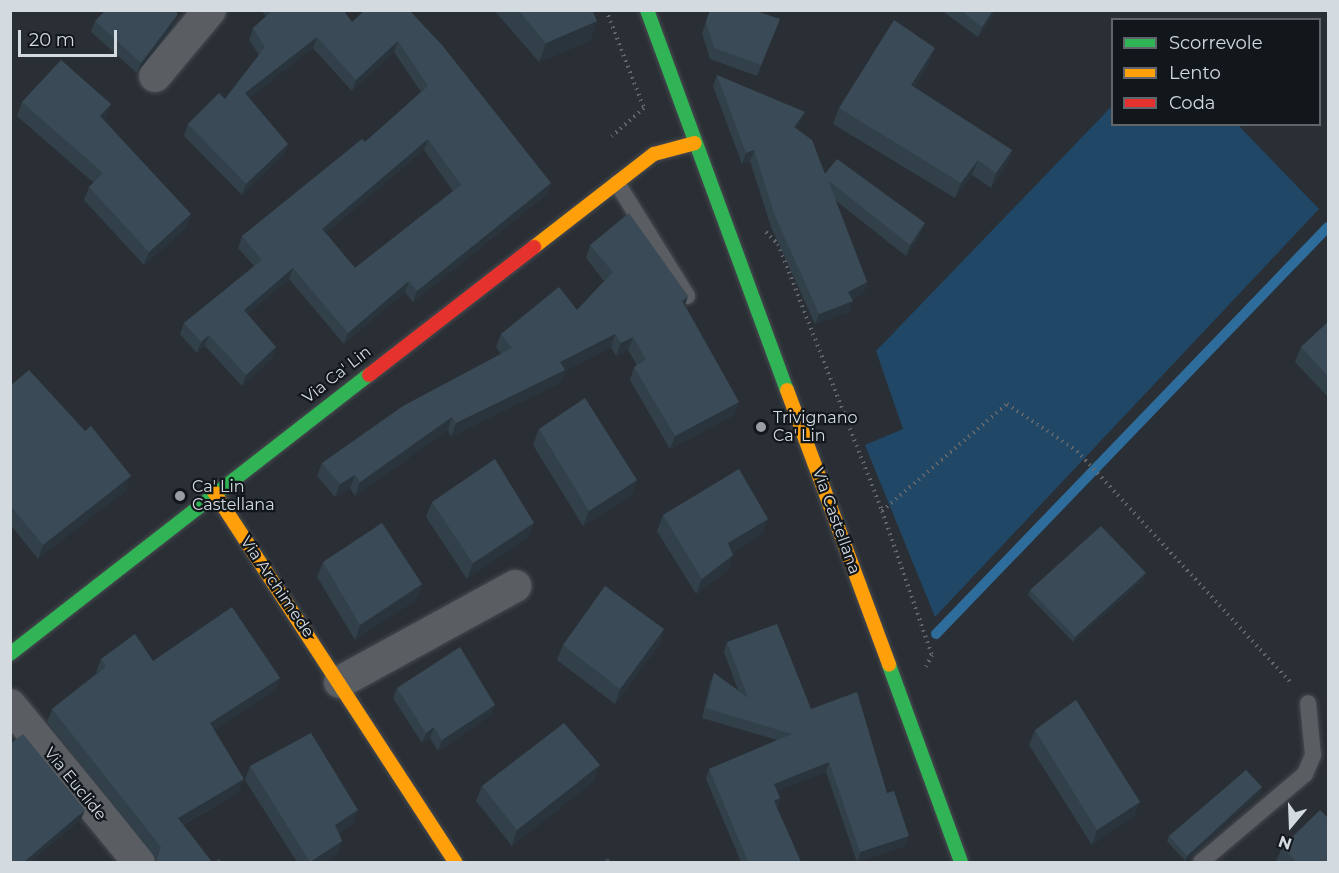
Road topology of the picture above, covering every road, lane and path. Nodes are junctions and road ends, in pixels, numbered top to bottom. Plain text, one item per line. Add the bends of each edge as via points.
1 (210, 10) edge
2 (606, 10) edge
3 (651, 12) edge
4 (155, 76) dead end
5 (612, 136) dead end
6 (695, 142) junction
7 (617, 183) junction
8 (763, 225) dead end
9 (548, 235) junction
10 (559, 252) dead end
11 (687, 296) edge
12 (214, 492) junction
13 (882, 511) junction
14 (515, 586) dead end
15 (10, 654) edge
16 (923, 672) dead end
17 (340, 682) junction
18 (1308, 703) joint
19 (10, 705) edge
20 (140, 862) edge
21 (455, 862) edge
22 (961, 862) edge
23 (1201, 862) edge

1 - 4 street
2 - 5 path via 644,108
3 - 6 street, Via Castellana
6 - 7 street, Via Ca' Lin via 654,154
6 - 22 street, Via Castellana
7 - 9 street, Via Ca' Lin
7 - 11 lane
8 - 13 path via 778,244
9 - 10 lane
9 - 12 street, Via Ca' Lin
12 - 15 street, Via Ca' Lin
12 - 17 street, Via Archimede
13 - 16 path via 932,655
13 - 18 path via 1007,404 1084,458
14 - 17 street
17 - 21 street, Via Archimede
18 - 23 lane via 1313,755 1305,774
19 - 20 street, Via Euclide

